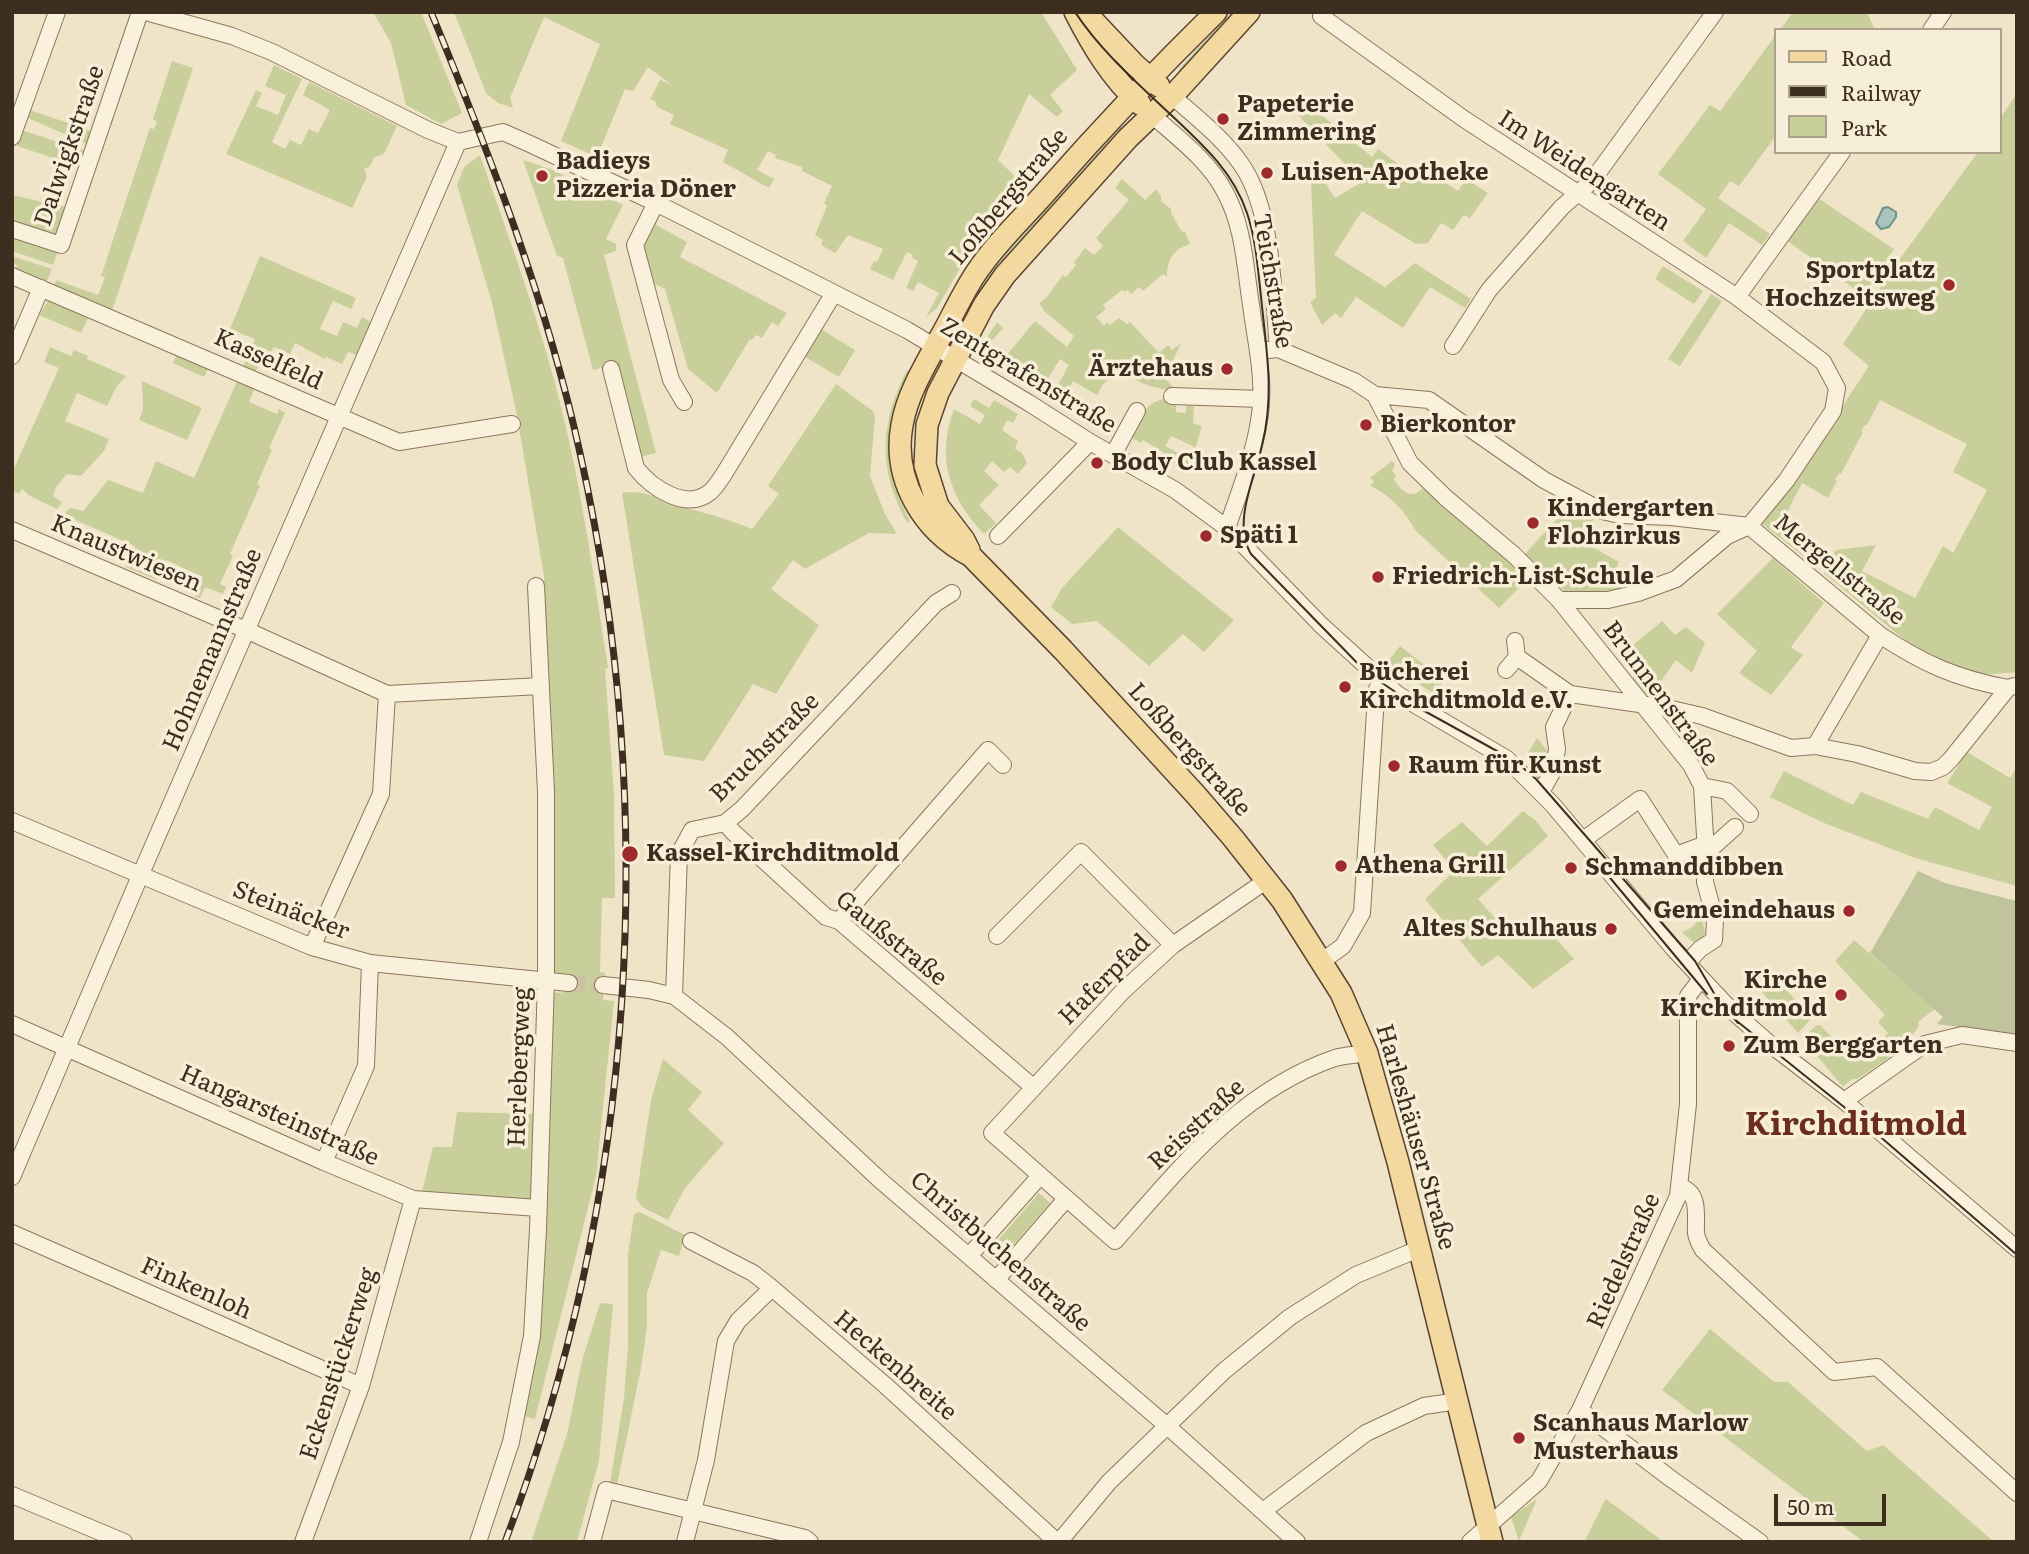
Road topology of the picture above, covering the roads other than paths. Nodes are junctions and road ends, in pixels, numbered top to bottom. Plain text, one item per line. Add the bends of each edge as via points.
1 (57, 12) edge
2 (140, 12) edge
3 (146, 12) edge
4 (1075, 12) edge
5 (1085, 12) edge
6 (1216, 12) edge
7 (1249, 12) edge
8 (1715, 12) edge
9 (1943, 12) edge
10 (1321, 16) dead end
11 (1932, 28) edge
12 (1150, 78) junction
13 (1132, 96) junction
14 (1172, 96) junction
15 (1152, 115) junction
16 (12, 137) edge
17 (458, 142) junction
18 (1841, 154) edge
19 (1577, 195) junction
20 (656, 203) junction
21 (12, 229) edge
22 (12, 276) edge
23 (41, 288) junction
24 (834, 293) junction
25 (1737, 297) junction
26 (935, 346) junction
27 (1453, 346) dead end
28 (1278, 349) junction
29 (1258, 351) junction
30 (12, 356) edge
31 (956, 359) junction
32 (611, 369) dead end
33 (1375, 395) junction
34 (1172, 396) dead end
35 (1261, 399) junction
36 (684, 402) dead end
37 (1137, 411) dead end
38 (339, 415) junction
39 (512, 424) dead end
40 (1090, 442) junction
41 (1113, 455) junction
42 (1749, 526) junction
43 (1227, 528) junction
44 (12, 530) edge
45 (998, 536) dead end
46 (971, 556) junction
47 (536, 586) dead end
48 (952, 593) dead end
49 (1559, 600) junction
50 (246, 630) junction
51 (1880, 635) junction
52 (1506, 670) dead end
53 (1382, 682) junction
54 (541, 686) junction
55 (2012, 687) edge
56 (387, 694) junction
57 (1570, 694) junction
58 (1646, 706) junction
59 (1815, 746) junction
60 (1003, 765) dead end
61 (1702, 786) junction
62 (1541, 792) junction
63 (1750, 814) dead end
64 (12, 821) edge
65 (725, 823) junction
66 (1735, 827) dead end
67 (1584, 840) junction
68 (1706, 849) junction
69 (139, 876) junction
70 (1267, 880) junction
71 (839, 920) junction
72 (997, 936) dead end
73 (1173, 945) junction
74 (312, 947) junction
75 (1321, 962) junction
76 (370, 963) junction
77 (1687, 963) junction
78 (1701, 979) junction
79 (546, 981) junction
80 (569, 983) tunnel mouth
81 (603, 985) tunnel mouth
82 (674, 996) junction
83 (12, 1024) edge
84 (2017, 1043) edge
85 (69, 1048) junction
86 (1367, 1053) junction
87 (1033, 1087) junction
88 (1844, 1101) junction
89 (324, 1162) junction
90 (1040, 1176) junction
91 (12, 1177) edge
92 (1680, 1187) junction
93 (413, 1199) junction
94 (1066, 1199) junction
95 (538, 1208) junction
96 (12, 1233) edge
97 (691, 1241) dead end
98 (1421, 1248) junction
99 (2017, 1249) edge
100 (968, 1256) junction
101 (996, 1280) junction
102 (772, 1288) junction
103 (361, 1386) junction
104 (1458, 1401) junction
105 (1580, 1410) junction
106 (1166, 1425) junction
107 (2017, 1493) edge
108 (12, 1495) edge
109 (1263, 1511) junction
110 (693, 1513) junction
111 (1491, 1534) edge
112 (124, 1542) edge
113 (303, 1542) edge
114 (478, 1542) edge
115 (592, 1542) edge
116 (685, 1542) edge
117 (810, 1542) edge
118 (1058, 1542) edge
119 (1297, 1542) edge
120 (1470, 1542) edge
121 (1760, 1542) edge

1 - 16 street
2 - 21 street, Dalwigkstraße via 61,245
3 - 17 street via 272,52
4 - 13 main road, Teichstraße via 1097,54
5 - 12 main road, Teichstraße
6 - 12 main road, Loßbergstraße
7 - 14 main road, Loßbergstraße
8 - 19 street via 1592,181
9 - 11 street
10 - 19 street, Im Weidengarten
12 - 13 main road, Loßbergstraße
12 - 14 main road, Teichstraße
13 - 15 main road, Teichstraße
13 - 26 main road, Loßbergstraße via 976,273
14 - 15 main road, Loßbergstraße
14 - 28 street, Teichstraße via 1222,142 1256,191 1263,213
15 - 29 street, Teichstraße via 1196,155 1225,191 1239,226
15 - 31 main road, Loßbergstraße via 999,283
17 - 20 street, Zentgrafenstraße via 503,132
17 - 38 street, Hohnemannstraße
18 - 25 street
19 - 25 street, Im Weidengarten
19 - 27 street via 1489,290
20 - 24 street, Zentgrafenstraße
20 - 36 street via 635,245 671,380
22 - 23 street, Kasselfeld
23 - 30 street
23 - 38 street, Kasselfeld
24 - 26 street, Zentgrafenstraße
24 - 32 street via 724,474 710,492 696,499 676,497 646,481 636,468
25 - 42 street, Im Weidengarten via 1823,362 1837,388 1833,411
26 - 31 street, Zentgrafenstraße
26 - 46 main road, Loßbergstraße via 902,422 904,475 922,515 957,549
28 - 29 street
28 - 33 street via 1354,380
29 - 35 street, Teichstraße
31 - 40 street, Zentgrafenstraße
31 - 46 main road, Loßbergstraße via 930,410 925,466 938,506
33 - 42 street, Mergellstraße via 1429,400 1544,480 1602,511
33 - 49 street, Brunnenstraße via 1410,463
34 - 35 street
35 - 43 street, Teichstraße via 1251,457
37 - 41 street
38 - 39 street, Kasselfeld via 399,442
38 - 50 street, Hohnemannstraße
40 - 41 street, Zentgrafenstraße
40 - 45 street
41 - 43 street, Zentgrafenstraße via 1175,490
42 - 49 street via 1727,536 1676,579 1608,600
42 - 51 street, Mergellstraße
43 - 53 street, Zentgrafenstraße
44 - 50 street, Knaustwiesen
46 - 70 main road, Loßbergstraße via 1196,795
47 - 54 street, Herlebergweg
48 - 65 street, Bruchstraße via 936,603
49 - 58 street, Brunnenstraße
50 - 56 street, Knaustwiesen
50 - 69 street, Hohnemannstraße
51 - 55 street, Mergellstraße via 1952,675
51 - 59 street
52 - 57 street via 1516,649
53 - 62 street, Zentgrafenstraße via 1507,759
53 - 75 street via 1375,712 1362,913 1343,946
54 - 56 street, Knaustwiesen
54 - 79 street, Herlebergweg
55 - 59 street via 1951,759 1931,772
56 - 74 street via 381,794
57 - 58 street
57 - 62 street via 1554,727 1554,769
58 - 59 street via 1702,716 1791,748
58 - 61 street, Brunnenstraße
60 - 71 street via 988,750
61 - 63 street via 1727,791
61 - 68 street, Brunnenstraße
62 - 67 street, Zentgrafenstraße
64 - 69 street, Steinäcker
65 - 71 street, Gaußstraße via 826,917
65 - 82 street, Bruchstraße via 692,830 679,854
66 - 68 street
67 - 68 street via 1640,799 1676,855
67 - 77 street, Zentgrafenstraße
68 - 77 street, Brunnenstraße via 1705,882 1715,919 1714,940
69 - 74 street, Steinäcker
69 - 85 street, Hohnemannstraße
70 - 73 street, Haferpfad
70 - 75 main road, Loßbergstraße
71 - 87 street, Gaußstraße
72 - 73 street via 1082,852
73 - 87 street, Haferpfad
74 - 76 street, Steinäcker
75 - 86 main road, Harleshäuser Straße via 1342,993
76 - 79 street, Steinäcker
76 - 89 street via 366,1066
77 - 78 street, Zentgrafenstraße
78 - 88 street, Zentgrafenstraße via 1771,1045
78 - 92 street, Riedelstraße via 1688,996 1688,1104
79 - 80 street, Steinäcker
79 - 95 street, Herlebergweg
81 - 82 street
82 - 100 street, Christbuchenstraße via 727,1037
83 - 85 street, Hangarsteinstraße
84 - 88 street via 1962,1035 1924,1044
85 - 89 street, Hangarsteinstraße
85 - 91 street, Hohnemannstraße
86 - 94 street, Reisstraße via 1337,1057 1272,1087 1224,1124 1115,1241
86 - 98 main road, Harleshäuser Straße
87 - 90 street, Haferpfad via 992,1133
88 - 99 street, Zentgrafenstraße
89 - 93 street, Hangarsteinstraße
90 - 94 street
90 - 100 street
92 - 105 street, Riedelstraße
92 - 107 street via 1694,1197 1696,1236 1703,1250 1834,1372 1877,1367
93 - 95 street, Hangarsteinstraße
93 - 103 street, Eckenstückerweg
94 - 101 street
95 - 114 street, Herlebergweg via 532,1336 511,1441
96 - 103 street, Finkenloh
97 - 102 street, Heckenbreite
98 - 104 main road, Harleshäuser Straße
98 - 106 street via 1356,1275 1290,1317
100 - 101 street, Christbuchenstraße
101 - 106 street, Christbuchenstraße
102 - 110 street via 738,1321 726,1342
102 - 118 street, Heckenbreite
103 - 113 street, Eckenstückerweg
104 - 109 street via 1424,1406 1366,1433
104 - 111 main road, Harleshäuser Straße
105 - 111 street, Riedelstraße via 1539,1481
105 - 121 street
106 - 109 street, Christbuchenstraße
106 - 118 street
108 - 112 street
109 - 119 street, Christbuchenstraße
110 - 115 street via 606,1490
110 - 116 street
110 - 117 street
111 - 120 street, Riedelstraße

